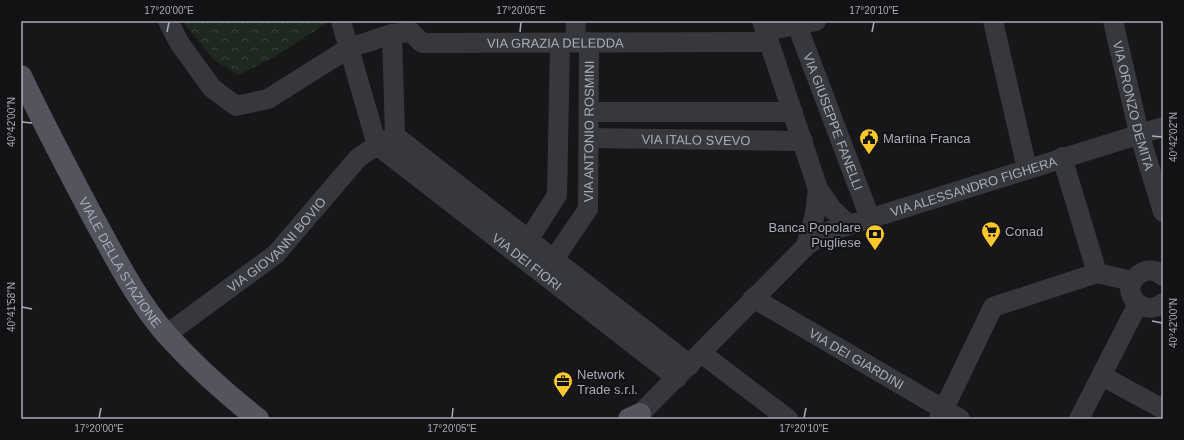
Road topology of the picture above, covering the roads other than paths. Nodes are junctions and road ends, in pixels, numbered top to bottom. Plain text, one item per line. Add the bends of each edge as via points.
1 (168, 21) edge
2 (341, 21) edge
3 (576, 21) edge
4 (816, 21) edge
5 (993, 21) edge
6 (1113, 21) edge
7 (797, 25) junction
8 (406, 29) edge
9 (766, 31) edge
10 (575, 43) junction
11 (349, 48) junction
12 (21, 76) edge
13 (589, 112) junction
14 (793, 112) junction
15 (1163, 127) edge
16 (1139, 133) junction
17 (395, 136) junction
18 (589, 138) junction
19 (803, 141) junction
20 (377, 145) junction
21 (1062, 157) junction
22 (1027, 169) junction
23 (818, 189) junction
24 (1163, 212) edge
25 (870, 218) junction
26 (848, 224) junction
27 (529, 240) junction
28 (806, 246) junction
29 (554, 259) junction
30 (1162, 272) edge
31 (1097, 273) junction
32 (1132, 281) junction
33 (753, 298) junction
34 (1163, 302) edge
35 (1138, 304) junction
36 (167, 334) junction
37 (689, 365) junction
38 (1102, 376) junction
39 (1163, 409) edge
40 (947, 416) edge
41 (636, 417) edge
42 (258, 419) edge
43 (788, 419) edge
44 (1079, 419) edge

1 - 11 street via 180,44 212,88 236,106 268,99
2 - 11 street
3 - 10 street, VIA ANTONIO ROSMINI
4 - 7 street, VIA GRAZIA DELEDDA
5 - 22 street
6 - 16 street, VIA ORONZO DEMITA
7 - 9 street, VIA GRAZIA DELEDDA
7 - 25 street, VIA GIUSEPPE FANELLI
8 - 10 street, VIA GRAZIA DELEDDA via 422,42
8 - 11 street
8 - 17 street
9 - 10 street, VIA GRAZIA DELEDDA
9 - 14 street
10 - 13 street, VIA ANTONIO ROSMINI
10 - 27 street, VIA ANTONIO ROSMINI via 557,195
11 - 20 street
12 - 36 main road, VIALE DELLA STAZIONE via 47,131 116,258 139,296
13 - 14 street, VIA ITALO SVEVO
13 - 18 street, VIA ANTONIO ROSMINI
14 - 19 street
15 - 16 street, VIA ALESSANDRO FIGHERA
16 - 21 street, VIA ALESSANDRO FIGHERA
16 - 24 street, VIA ORONZO DEMITA
17 - 20 street
17 - 27 street, VIA DEI FIORI
18 - 19 street, VIA ITALO SVEVO
18 - 29 street, VIA ANTONIO ROSMINI via 588,208
19 - 23 street
20 - 36 street, VIA GIOVANNI BOVIO via 358,158 276,254
20 - 37 street, VIA DEI FIORI
21 - 22 street, VIA ALESSANDRO FIGHERA
21 - 31 street
22 - 25 street, VIA ALESSANDRO FIGHERA
23 - 26 street via 832,209
23 - 28 street via 815,214
25 - 26 street, VIA ALESSANDRO FIGHERA
26 - 28 street, VIA ALESSANDRO FIGHERA via 827,232
27 - 29 street, VIA DEI FIORI
28 - 33 street, VIA ALESSANDRO FIGHERA
29 - 37 street, VIA DEI FIORI
30 - 32 street via 1141,272
31 - 32 street
31 - 40 street via 993,307
32 - 35 street via 1131,292
33 - 37 street, VIA ALESSANDRO FIGHERA
33 - 40 street, VIA DEI GIARDINI
34 - 35 street via 1149,308
35 - 38 street
36 - 42 main road, VIALE DELLA STAZIONE via 221,390
37 - 41 street, VIA ALESSANDRO FIGHERA
37 - 43 street
38 - 39 street
38 - 44 street

